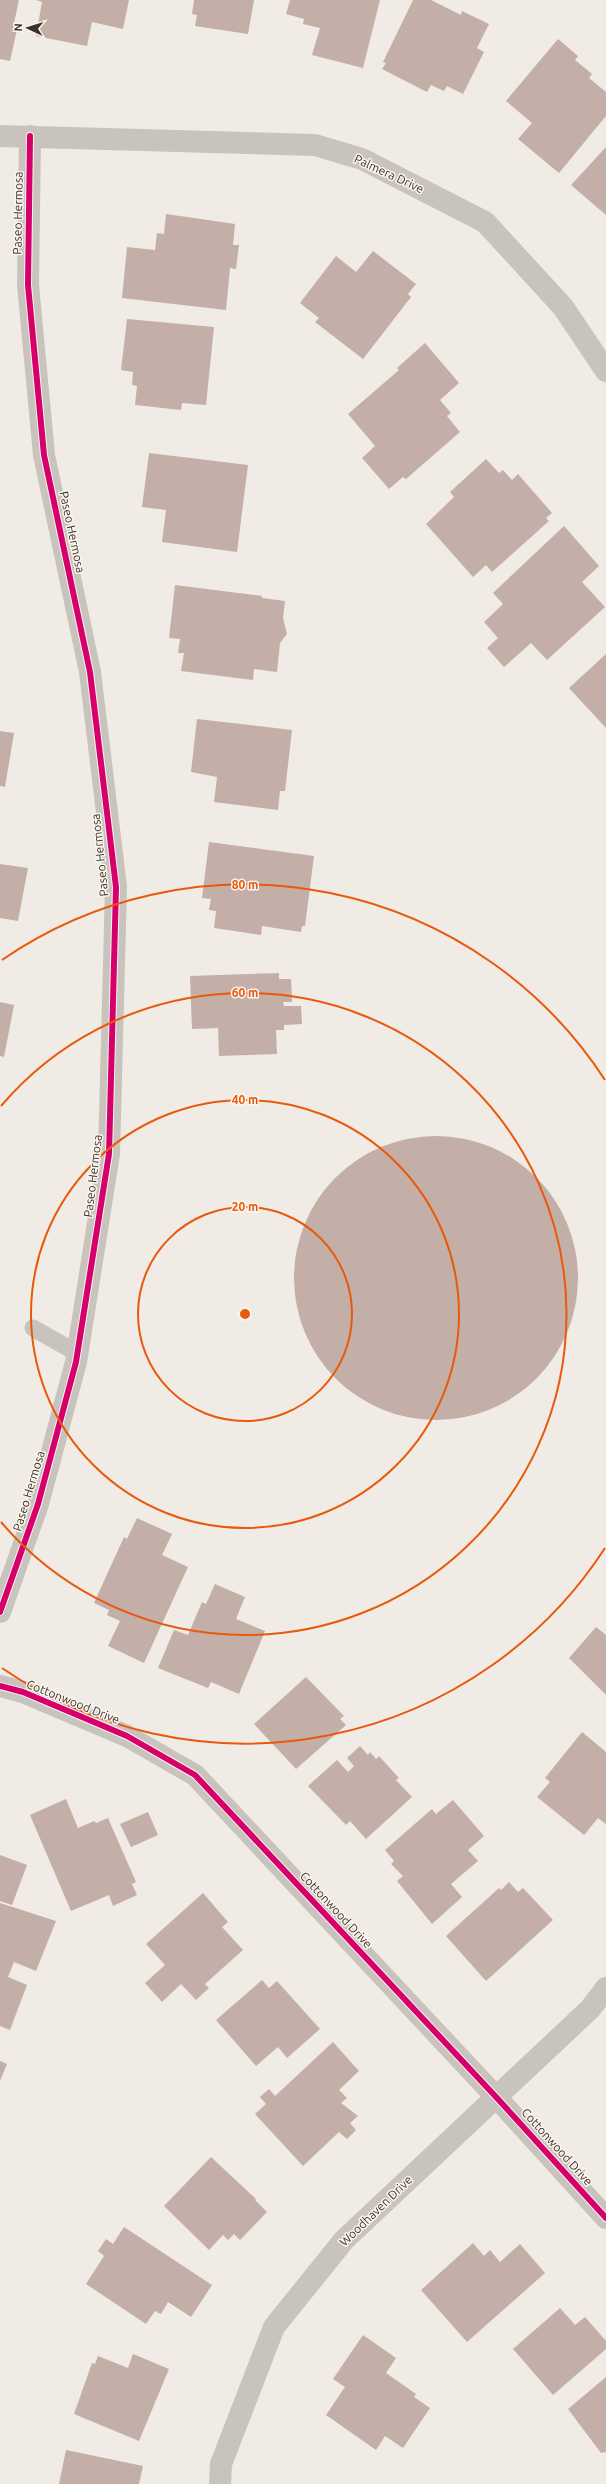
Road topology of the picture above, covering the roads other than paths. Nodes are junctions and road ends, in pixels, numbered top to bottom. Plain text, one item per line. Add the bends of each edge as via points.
1 (0, 136) edge
2 (30, 136) junction
3 (606, 371) edge
4 (34, 1328) dead end
5 (77, 1353) junction
6 (0, 1612) edge
7 (0, 1686) edge
8 (606, 1988) edge
9 (497, 2098) junction
10 (606, 2218) edge
11 (220, 2484) edge

1 - 2 street, Palmera Drive
2 - 3 street, Palmera Drive via 315,145 362,160 485,222 563,307
2 - 5 street, Paseo Hermosa via 28,285 44,455 90,672 116,887 109,1154
4 - 5 lane
5 - 6 street, Paseo Hermosa via 38,1504
7 - 9 street, Cottonwood Drive via 23,1692 127,1736 195,1775
8 - 9 street, Woodhaven Drive via 590,2009
9 - 10 street, Cottonwood Drive
9 - 11 street, Woodhaven Drive via 344,2240 274,2327 222,2464

